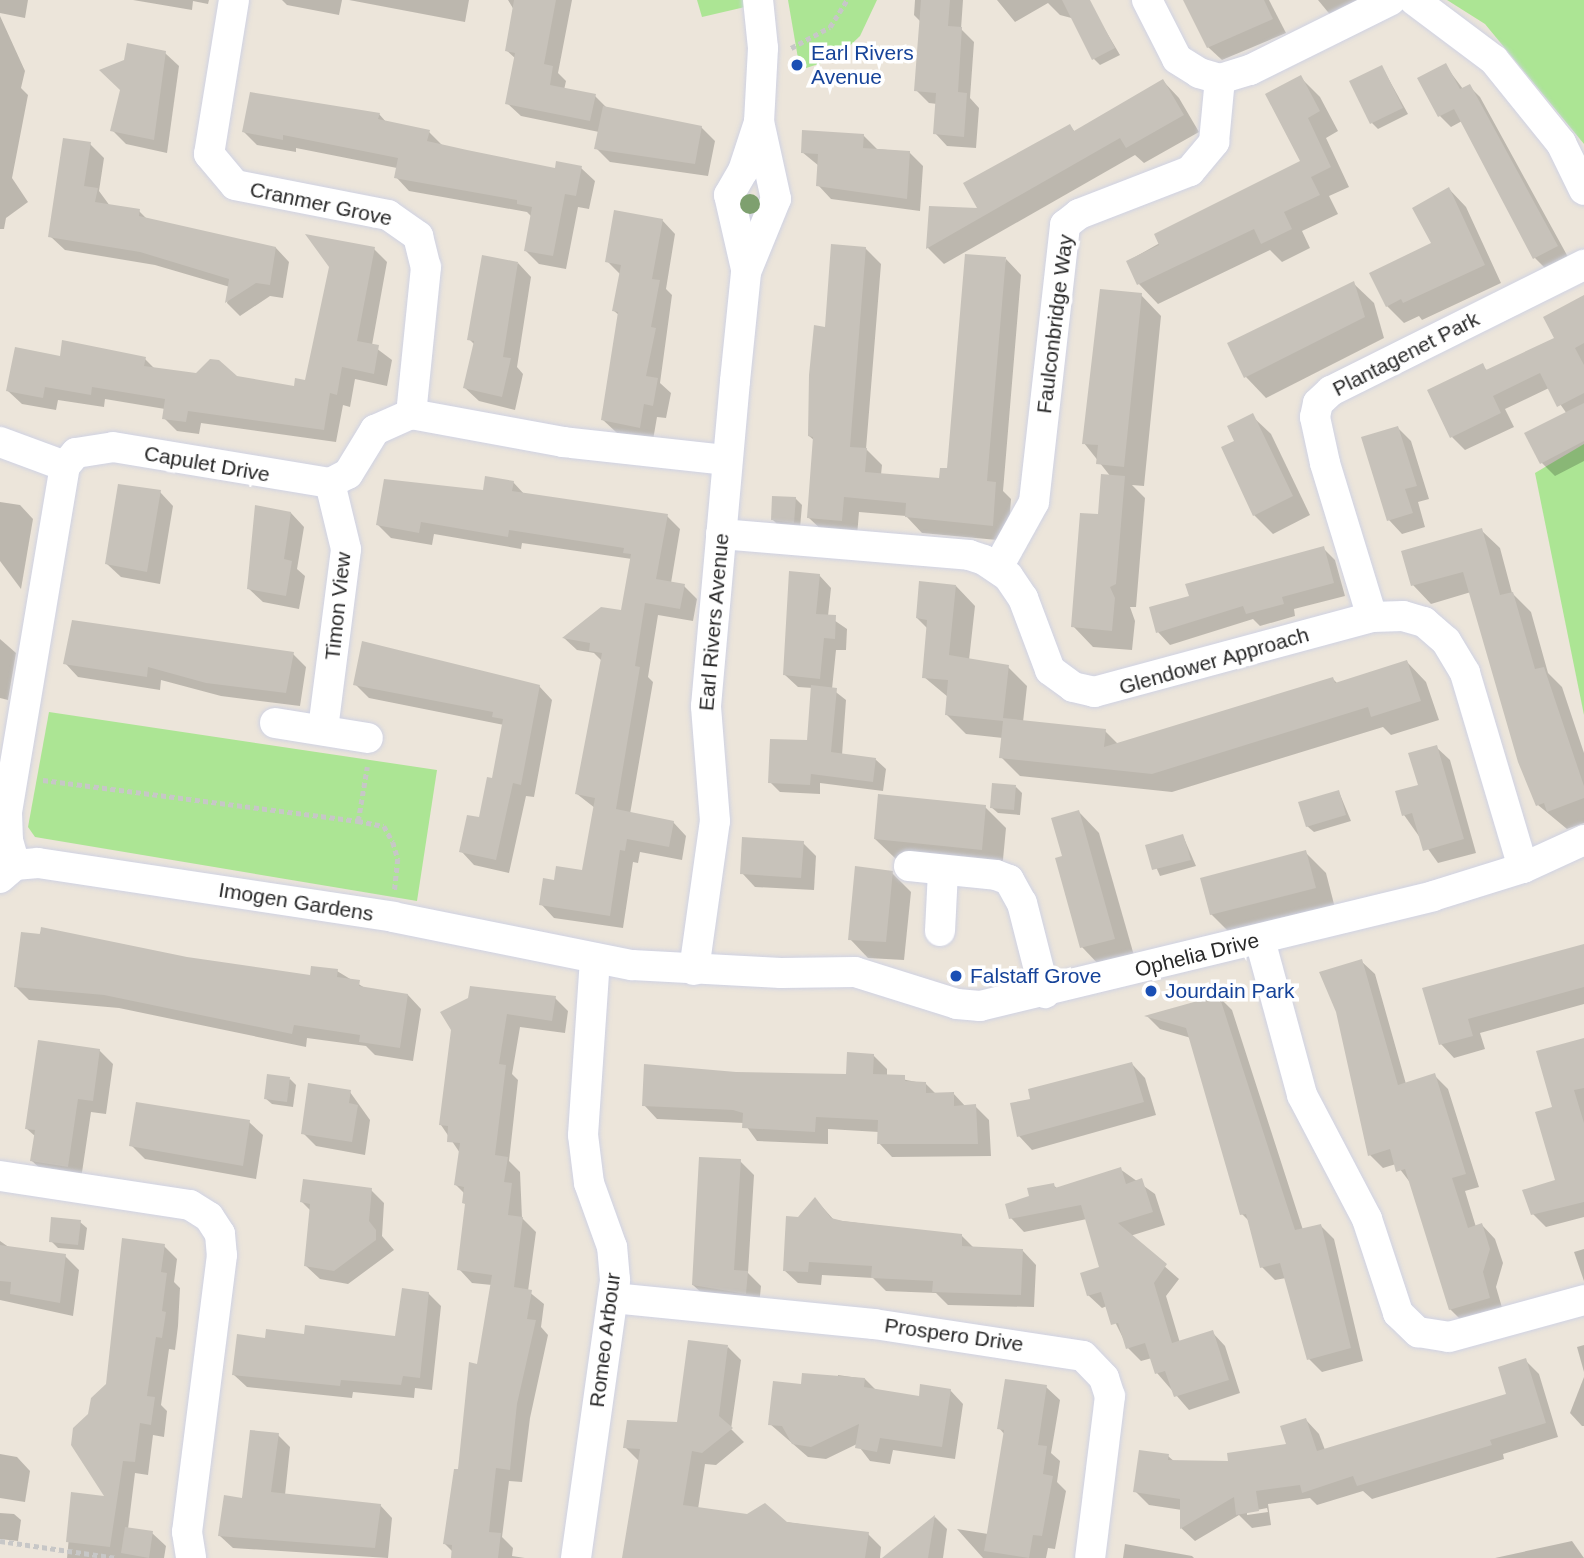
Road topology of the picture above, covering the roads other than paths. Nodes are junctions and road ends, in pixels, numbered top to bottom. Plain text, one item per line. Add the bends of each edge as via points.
1 (234, 0) edge
2 (758, 0) edge
3 (1147, 0) edge
4 (1391, 0) edge
5 (1414, 0) edge
6 (1220, 79) junction
7 (759, 122) junction
8 (1584, 190) edge
9 (1584, 265) edge
10 (746, 272) junction
11 (411, 414) junction
12 (0, 442) edge
13 (727, 460) junction
14 (65, 466) junction
15 (330, 483) junction
16 (721, 534) junction
17 (998, 567) junction
18 (1372, 617) junction
19 (275, 723) dead end
20 (323, 729) junction
21 (368, 748) road end
22 (1584, 840) edge
23 (909, 866) dead end
24 (1523, 868) junction
25 (943, 871) junction
26 (7, 872) edge
27 (940, 931) dead end
28 (1260, 940) junction
29 (594, 959) junction
30 (694, 970) junction
31 (1045, 993) junction
32 (0, 1176) edge
33 (613, 1298) junction
34 (1584, 1300) edge
35 (191, 1558) edge
36 (576, 1558) edge
37 (1090, 1558) edge

1 - 11 street, Cranmer Grove via 209,154 235,185 388,215 418,236 426,267
2 - 7 street, Earl Rivers Avenue via 763,63
3 - 6 street via 1177,59
4 - 6 street via 1250,70
5 - 8 street via 1494,60 1561,144
6 - 17 street, Faulconbridge Way via 1213,142 1190,171 1143,193 1079,214 1065,225 1034,502
7 - 10 street, Earl Rivers Avenue via 776,199
7 - 10 street, Earl Rivers Avenue via 729,195
9 - 18 street, Plantagenet Park via 1331,391 1318,403 1315,417 1325,463
10 - 13 street, Earl Rivers Avenue
11 - 13 street via 563,442
11 - 15 street via 375,430 348,474
12 - 14 street
13 - 16 street, Earl Rivers Avenue
14 - 15 street, Capulet Drive via 87,448 113,447
14 - 26 street via 13,776 6,828
15 - 20 street, Timon View via 346,549
16 - 17 street via 969,555
16 - 30 street, Earl Rivers Avenue via 706,706 715,821
17 - 18 street, Glendower Approach via 1023,598 1050,670 1073,687 1094,692
18 - 24 street, Glendower Approach via 1403,616 1424,622 1459,660
19 - 20 street
20 - 21 street
22 - 24 street, Ophelia Drive
23 - 25 street
24 - 28 street, Ophelia Drive
25 - 27 street
25 - 31 street via 1009,880 1022,903
26 - 29 street, Imogen Gardens via 38,863 393,917
28 - 31 street, Ophelia Drive
28 - 34 street via 1302,1095 1367,1219 1398,1313 1418,1332 1449,1337
29 - 30 street, Ophelia Drive
29 - 33 street, Romeo Arbour via 583,1135 589,1182 612,1247
30 - 31 street, Ophelia Drive via 855,972 968,1006
32 - 35 street via 27,1184 190,1205 209,1217 220,1234 222,1255 187,1532
33 - 36 street, Romeo Arbour
33 - 37 street, Prospero Drive via 874,1324 1083,1356 1104,1378 1110,1396

